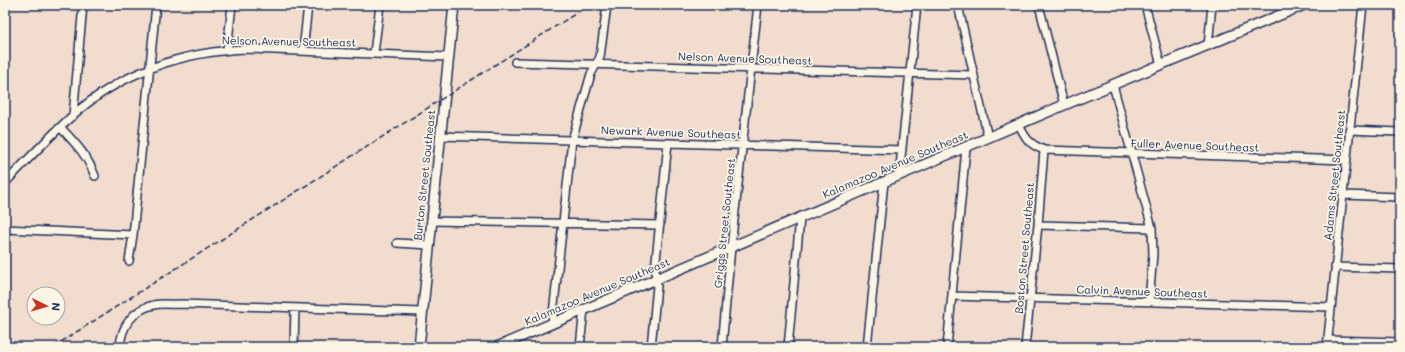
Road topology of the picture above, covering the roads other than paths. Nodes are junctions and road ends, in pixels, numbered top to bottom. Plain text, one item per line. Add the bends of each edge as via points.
1 (82, 5) edge
2 (156, 5) edge
3 (232, 5) edge
4 (308, 5) edge
5 (380, 5) edge
6 (454, 5) edge
7 (607, 5) edge
8 (758, 5) edge
9 (917, 5) edge
10 (958, 5) edge
11 (1039, 5) edge
12 (1145, 5) edge
13 (1212, 5) edge
14 (1304, 5) edge
15 (1363, 5) edge
16 (1289, 8) edge
17 (1208, 46) junction
18 (227, 50) junction
19 (303, 51) junction
20 (374, 54) junction
21 (448, 57) junction
22 (515, 62) dead end
23 (595, 64) junction
24 (1161, 65) junction
25 (149, 68) junction
26 (750, 69) junction
27 (910, 74) junction
28 (973, 76) junction
29 (1114, 85) junction
30 (1064, 105) junction
31 (73, 116) junction
32 (1019, 125) junction
33 (61, 128) junction
34 (1349, 130) junction
35 (1400, 132) edge
36 (440, 136) junction
37 (988, 138) junction
38 (572, 140) junction
39 (668, 143) junction
40 (743, 145) junction
41 (966, 148) junction
42 (902, 150) junction
43 (1044, 150) junction
44 (1132, 154) junction
45 (1346, 160) junction
46 (95, 176) dead end
47 (899, 176) junction
48 (5, 182) edge
49 (884, 182) junction
50 (1342, 195) junction
51 (1400, 197) edge
52 (800, 218) junction
53 (431, 221) junction
54 (563, 223) junction
55 (660, 225) junction
56 (1038, 225) junction
57 (1152, 228) junction
58 (5, 229) edge
59 (134, 235) junction
60 (397, 243) dead end
61 (429, 245) junction
62 (731, 248) junction
63 (129, 261) dead end
64 (1335, 267) junction
65 (1400, 269) edge
66 (656, 279) junction
67 (873, 292) junction
68 (881, 292) dead end
69 (952, 296) junction
70 (1031, 298) junction
71 (1149, 301) junction
72 (1332, 307) junction
73 (295, 308) junction
74 (584, 309) junction
75 (422, 312) junction
76 (552, 323) junction
77 (1400, 342) edge
78 (1327, 343) edge
79 (500, 346) edge
80 (120, 347) edge
81 (294, 347) edge
82 (419, 347) edge
83 (580, 347) edge
84 (651, 347) edge
85 (722, 347) edge
86 (788, 347) edge
87 (868, 347) edge
88 (947, 347) edge
89 (1025, 347) edge

1 - 31 street
2 - 25 street
3 - 18 street
4 - 19 street
5 - 20 street
6 - 21 main road, Burton Street Southeast
7 - 23 street via 602,48
8 - 26 street, Griggs Street Southeast
9 - 27 street
10 - 28 street
11 - 30 street
12 - 24 street
13 - 17 street
14 - 16 main road, Kalamazoo Avenue Southeast
15 - 34 street, Adams Street Southeast
16 - 17 main road, Kalamazoo Avenue Southeast
17 - 24 main road, Kalamazoo Avenue Southeast
18 - 19 street, Nelson Avenue Southeast
18 - 25 street, Nelson Avenue Southeast via 195,55
19 - 20 street, Nelson Avenue Southeast
20 - 21 street, Nelson Avenue Southeast
21 - 36 main road, Burton Street Southeast
22 - 23 street, Nelson Avenue Southeast
23 - 26 street, Nelson Avenue Southeast
23 - 38 street
24 - 29 main road, Kalamazoo Avenue Southeast
25 - 31 street, Nelson Avenue Southeast via 106,91
25 - 59 street
26 - 27 street, Nelson Avenue Southeast
26 - 40 street, Griggs Street Southeast
27 - 28 street, Nelson Avenue Southeast
27 - 42 street
28 - 37 street
29 - 30 main road, Kalamazoo Avenue Southeast
29 - 44 street
30 - 32 main road, Kalamazoo Avenue Southeast
31 - 33 street, Nelson Avenue Southeast
32 - 37 main road, Kalamazoo Avenue Southeast
32 - 43 street via 1033,146
33 - 46 street via 82,151
33 - 48 street, Nelson Avenue Southeast
34 - 35 street
34 - 45 street, Adams Street Southeast
36 - 38 street, Newark Avenue Southeast
36 - 53 main road, Burton Street Southeast
37 - 41 main road, Kalamazoo Avenue Southeast
38 - 39 street, Newark Avenue Southeast
38 - 54 street
39 - 40 street, Newark Avenue Southeast
39 - 55 street
40 - 42 street, Newark Avenue Southeast
40 - 62 street, Griggs Street Southeast
41 - 47 main road, Kalamazoo Avenue Southeast
41 - 69 street
42 - 47 street
43 - 44 street, Fuller Avenue Southeast
43 - 56 street, Boston Street Southeast
44 - 45 street, Fuller Avenue Southeast
44 - 57 street
45 - 50 street, Adams Street Southeast
47 - 49 main road, Kalamazoo Avenue Southeast
49 - 52 main road, Kalamazoo Avenue Southeast
49 - 67 street
50 - 51 street
50 - 64 street, Adams Street Southeast
52 - 62 main road, Kalamazoo Avenue Southeast
52 - 86 street
53 - 54 street
53 - 61 main road, Burton Street Southeast
54 - 55 street
54 - 76 street
55 - 66 street
56 - 57 street
56 - 70 street, Boston Street Southeast
57 - 71 street
58 - 59 street
59 - 63 street
60 - 61 street
61 - 75 main road, Burton Street Southeast
62 - 66 main road, Kalamazoo Avenue Southeast
62 - 85 street, Griggs Street Southeast
64 - 65 street
64 - 72 street, Adams Street Southeast
66 - 74 main road, Kalamazoo Avenue Southeast
66 - 84 street
67 - 68 street
67 - 87 street
69 - 70 street, Calvin Avenue Southeast
69 - 88 street
70 - 71 street, Calvin Avenue Southeast
70 - 89 street, Boston Street Southeast
71 - 72 street, Calvin Avenue Southeast
72 - 78 street, Adams Street Southeast
73 - 75 street
73 - 80 street via 182,304 145,307 132,316 123,330
73 - 81 street
74 - 76 main road, Kalamazoo Avenue Southeast
74 - 83 street
75 - 82 main road, Burton Street Southeast
76 - 79 main road, Kalamazoo Avenue Southeast
77 - 78 street

